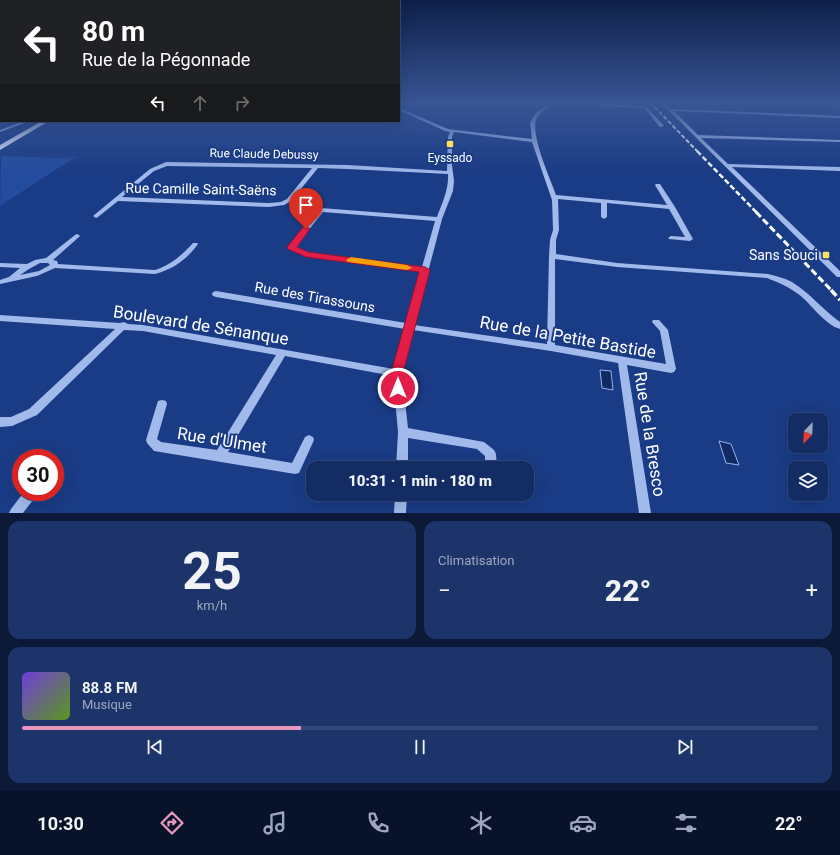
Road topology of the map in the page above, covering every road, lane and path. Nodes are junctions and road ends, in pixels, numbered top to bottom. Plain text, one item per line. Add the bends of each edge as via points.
1 (13, 126) edge
2 (38, 126) edge
3 (436, 126) edge
4 (532, 126) edge
5 (687, 126) edge
6 (0, 131) edge
7 (452, 131) junction
8 (697, 136) junction
9 (534, 141) junction
10 (840, 141) edge
11 (0, 148) edge
12 (726, 165) junction
13 (316, 167) junction
14 (840, 169) edge
15 (450, 172) junction
16 (658, 185) dead end
17 (554, 197) junction
18 (118, 198) junction
19 (604, 202) junction
20 (672, 207) junction
21 (96, 216) dead end
22 (604, 217) dead end
23 (439, 219) junction
24 (77, 236) dead end
25 (671, 238) dead end
26 (195, 244) dead end
27 (552, 256) junction
28 (47, 261) junction
29 (0, 265) edge
30 (29, 266) junction
31 (54, 266) junction
32 (425, 270) junction
33 (840, 275) edge
34 (12, 278) junction
35 (0, 282) edge
36 (216, 294) dead end
37 (0, 318) edge
38 (656, 322) dead end
39 (124, 325) junction
40 (840, 326) edge
41 (410, 327) junction
42 (551, 348) junction
43 (282, 353) junction
44 (622, 360) junction
45 (397, 373) junction
46 (162, 404) dead end
47 (0, 422) edge
48 (403, 432) junction
49 (309, 440) dead end
50 (220, 456) junction
51 (402, 461) edge
52 (490, 461) edge
53 (25, 501) edge
54 (401, 501) edge
55 (15, 513) edge
56 (400, 513) edge
57 (645, 513) edge

1 - 6 street
2 - 11 main road
3 - 7 street
4 - 9 street
5 - 8 street
7 - 9 street
7 - 15 street
8 - 10 street
8 - 12 street
9 - 17 street
12 - 14 street
12 - 33 street
13 - 15 street, Rue Claude Debussy
13 - 18 street, Rue Claude Debussy via 166,164 152,170
13 - 18 street, Rue Camille Saint-Saëns via 290,200 282,204
15 - 23 street via 450,191
16 - 20 street
17 - 19 street
17 - 27 street via 556,230
18 - 21 street, Rue Claude Debussy
19 - 20 street
19 - 22 street
20 - 25 street via 690,239
23 - 32 street
23 - 32 street via 321,210 291,248 306,254
24 - 28 street
26 - 31 street via 169,268 155,272
27 - 40 street via 618,265 768,276 791,285 828,319
27 - 42 street
28 - 30 street
28 - 31 street via 54,263
29 - 30 street
30 - 34 street
31 - 34 street via 34,275
32 - 41 street
34 - 35 street
36 - 41 street, Rue des Tirassouns
37 - 39 street, Boulevard de Sénanque
38 - 44 street, Rue de la Petite Bastide via 664,330 671,370
39 - 43 street, Boulevard de Sénanque
39 - 47 street via 33,412 12,422
41 - 42 street, Rue de la Petite Bastide
41 - 45 street
42 - 44 street, Rue de la Petite Bastide
43 - 45 street, Boulevard de Sénanque
43 - 50 street
44 - 57 street, Rue de la Bresco
45 - 48 street
46 - 50 street, Rue d'Ulmet via 151,440 158,447
48 - 51 street
48 - 52 street via 480,445 490,454
49 - 50 street, Rue d'Ulmet via 295,470
53 - 55 street
54 - 56 street

